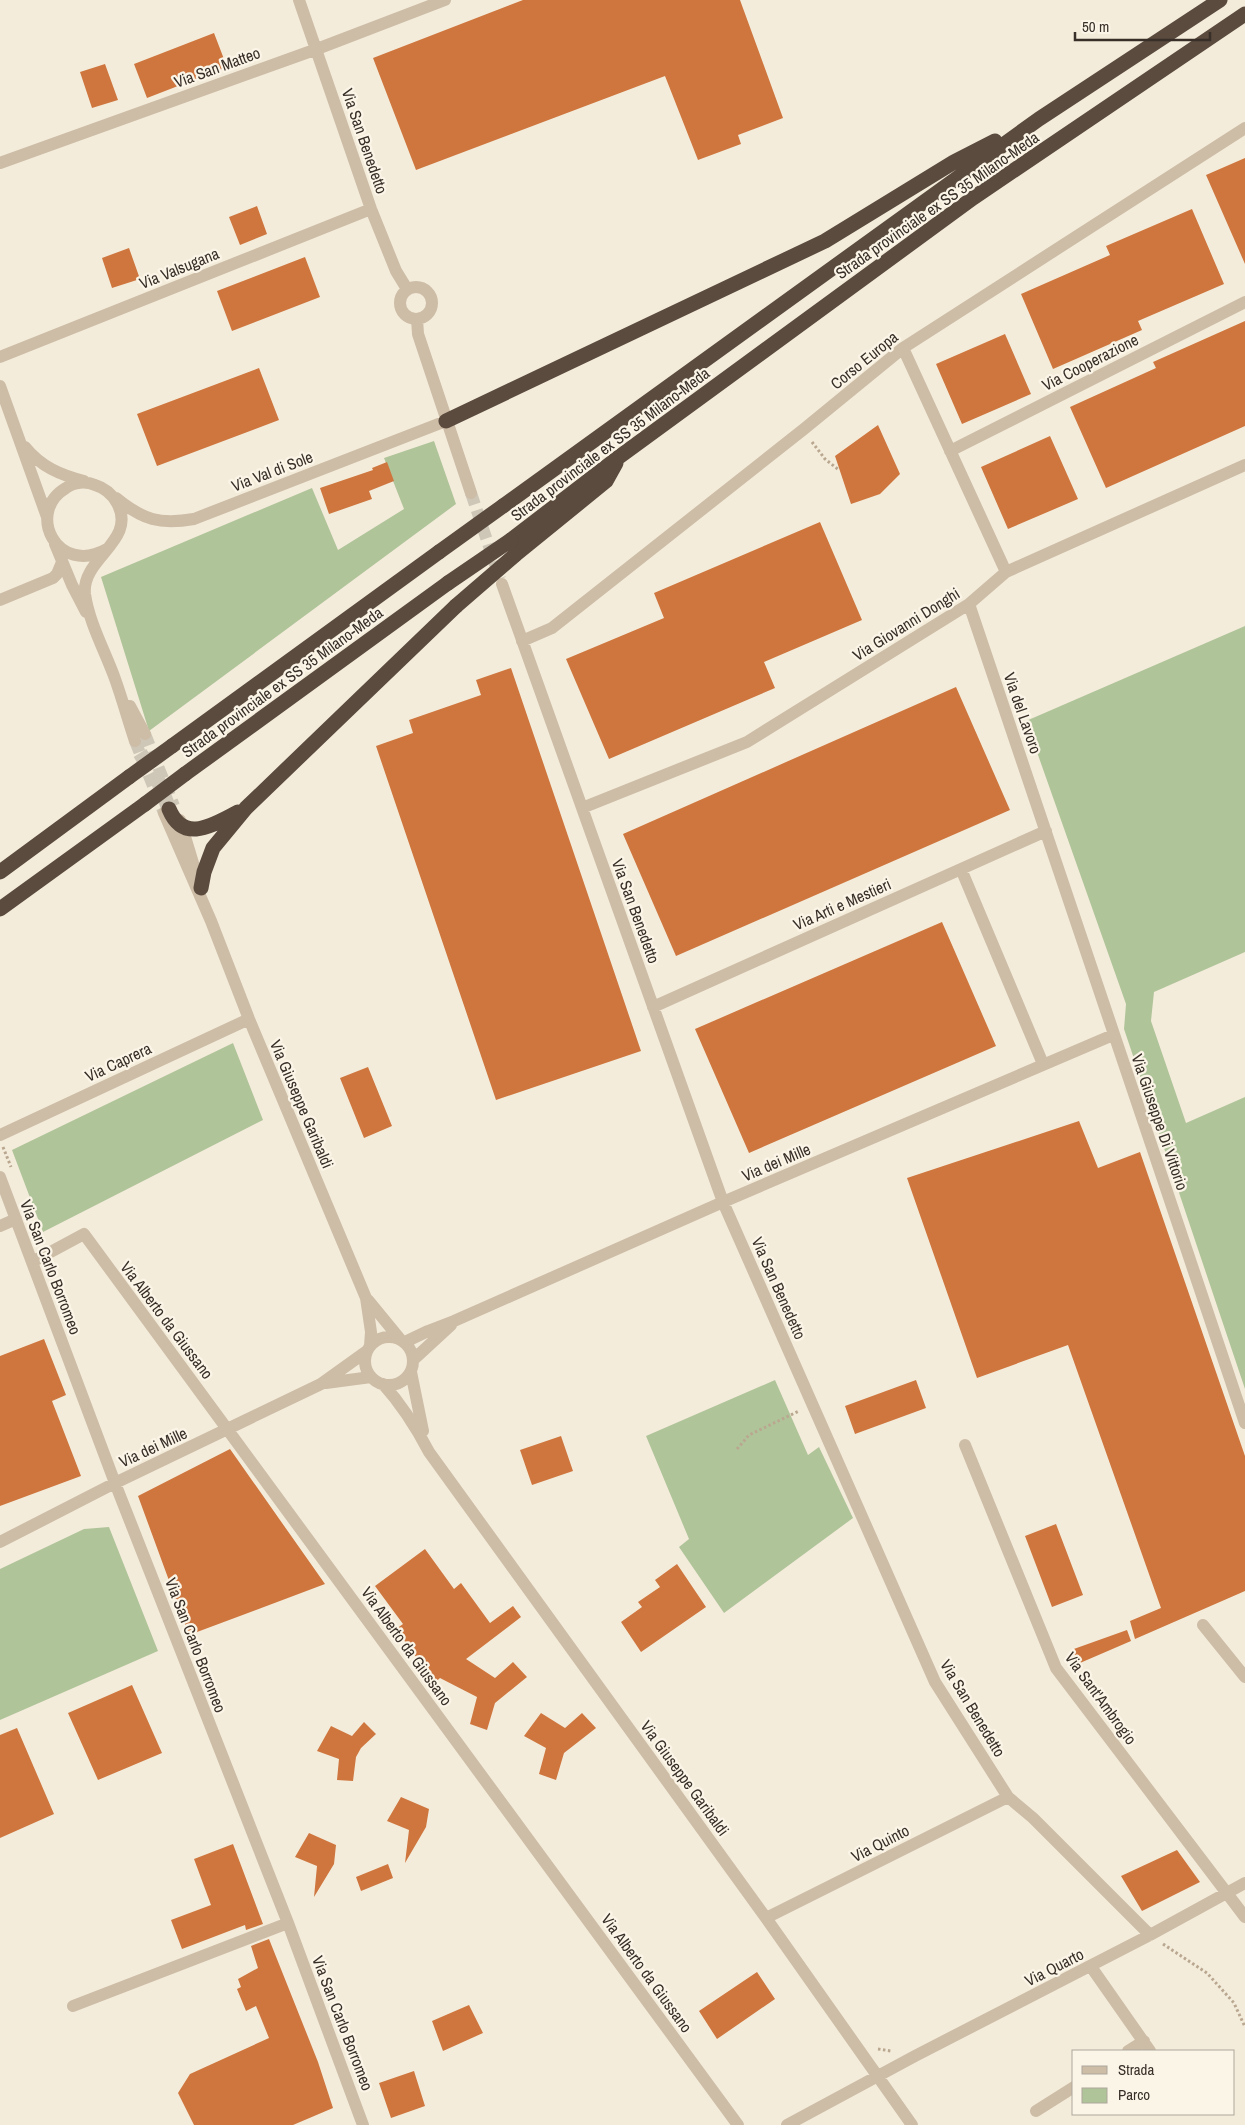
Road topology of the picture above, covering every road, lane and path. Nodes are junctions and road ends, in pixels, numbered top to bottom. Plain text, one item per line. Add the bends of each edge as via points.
1 (299, 0) edge
2 (445, 0) edge
3 (1220, 0) edge
4 (1245, 14) edge
5 (317, 49) junction
6 (1039, 119) junction
7 (1245, 128) edge
8 (0, 163) edge
9 (371, 208) junction
10 (407, 289) junction
11 (1245, 302) edge
12 (417, 320) junction
13 (903, 348) junction
14 (0, 357) edge
15 (0, 386) edge
16 (446, 421) junction
17 (804, 429) junction
18 (18, 437) junction
19 (950, 451) junction
20 (1245, 465) edge
21 (839, 470) dead end
22 (90, 483) junction
23 (471, 493) tunnel mouth
24 (112, 495) junction
25 (47, 518) junction
26 (54, 542) junction
27 (513, 547) junction
28 (107, 549) junction
29 (62, 562) junction
30 (1006, 572) junction
31 (502, 584) tunnel mouth
32 (0, 600) edge
33 (969, 604) junction
34 (94, 625) junction
35 (522, 641) junction
36 (140, 738) tunnel mouth
37 (246, 808) junction
38 (582, 808) junction
39 (169, 809) joint
40 (183, 827) junction
41 (1046, 831) junction
42 (961, 868) junction
43 (0, 872) edge
44 (201, 888) junction
45 (0, 909) edge
46 (211, 921) junction
47 (653, 1007) junction
48 (249, 1019) junction
49 (1113, 1035) junction
50 (1043, 1064) junction
51 (0, 1135) edge
52 (0, 1177) edge
53 (723, 1202) junction
54 (16, 1219) junction
55 (0, 1226) edge
56 (32, 1262) junction
57 (366, 1298) junction
58 (454, 1321) junction
59 (402, 1340) junction
60 (369, 1348) junction
61 (412, 1366) junction
62 (371, 1376) junction
63 (321, 1384) junction
64 (383, 1384) junction
65 (812, 1404) junction
66 (1245, 1423) edge
67 (228, 1429) junction
68 (965, 1445) dead end
69 (737, 1449) dead end
70 (429, 1452) junction
71 (115, 1483) junction
72 (0, 1542) edge
73 (1203, 1625) dead end
74 (1245, 1677) edge
75 (1008, 1797) junction
76 (1245, 1883) edge
77 (1226, 1893) junction
78 (1245, 1917) edge
79 (766, 1918) junction
80 (288, 1923) junction
81 (1150, 1935) junction
82 (1094, 1971) dead end
83 (73, 2006) dead end
84 (1245, 2027) edge
85 (1147, 2046) edge
86 (1132, 2050) edge
87 (876, 2077) junction
88 (1072, 2088) edge
89 (1036, 2112) dead end
90 (364, 2125) edge
91 (738, 2125) edge
92 (787, 2125) edge
93 (912, 2125) edge

1 - 5 street, Via San Benedetto
2 - 5 street, Via San Matteo
3 - 6 highway, Strada provinciale ex SS 35 Milano-Meda
4 - 27 highway, Strada provinciale ex SS 35 Milano-Meda via 973,198 619,457
5 - 8 street, Via San Matteo
5 - 9 street, Via San Benedetto
6 - 16 highway via 954,162 825,241
6 - 43 highway, Strada provinciale ex SS 35 Milano-Meda, bridge
7 - 13 street, Corso Europa
9 - 10 street, Via San Benedetto via 396,271
9 - 14 street, Via Valsugana
10 - 12 street via 399,301 400,308 404,314
10 - 12 street via 424,289 431,298 427,315
11 - 19 street, Via Cooperazione
12 - 16 street via 418,334
13 - 17 street, Corso Europa
13 - 19 street
15 - 18 street
16 - 23 street
16 - 24 street, Via Val di Sole via 194,519 158,522 141,516
17 - 21 path via 825,459
17 - 35 street, Corso Europa via 552,628
18 - 22 street via 36,459 50,469
18 - 25 street
19 - 30 street
20 - 30 street, Via Giovanni Donghi
22 - 24 street
22 - 25 street via 66,487 56,495
24 - 28 street via 122,517 118,535
25 - 26 street
26 - 28 street via 73,556 97,555
26 - 29 street
27 - 37 highway, bridge
27 - 45 highway, Strada provinciale ex SS 35 Milano-Meda, bridge via 448,583
28 - 34 street via 94,563 85,581
29 - 32 street via 53,578
29 - 34 street
30 - 33 street, Via Giovanni Donghi
31 - 35 street, Via San Benedetto
33 - 38 street, Via Giovanni Donghi via 747,742
33 - 41 street, Via del Lavoro
34 - 36 street
35 - 38 street, Via San Benedetto
37 - 40 highway via 209,826
37 - 44 highway via 213,848
38 - 47 street, Via San Benedetto
39 - 40 highway
39 - 46 street, Via Giuseppe Garibaldi
40 - 44 street, Via Giuseppe Garibaldi
41 - 42 street, Via Arti e Mestieri
41 - 49 street, Via Giuseppe Di Vittorio
42 - 47 street, Via Arti e Mestieri
42 - 50 street
44 - 46 street, Via Giuseppe Garibaldi
46 - 48 street, Via Giuseppe Garibaldi
47 - 53 street, Via San Benedetto
48 - 51 street, Via Caprera
48 - 57 street, Via Giuseppe Garibaldi
49 - 50 street, Via dei Mille
49 - 66 street, Via Giuseppe Di Vittorio
50 - 53 street, Via dei Mille
52 - 54 street, Via San Carlo Borromeo
53 - 58 street, Via dei Mille
53 - 65 street, Via San Benedetto
54 - 55 street
54 - 56 street, Via San Carlo Borromeo
56 - 67 street, Via Alberto da Giussano via 84,1234
56 - 71 street, Via San Carlo Borromeo
57 - 59 street, Via Giuseppe Garibaldi
57 - 60 street, Via Giuseppe Garibaldi via 371,1332
58 - 59 street, Via dei Mille
58 - 61 street, Via dei Mille
59 - 60 street via 384,1337
59 - 61 street via 410,1347
60 - 62 street via 366,1364
60 - 63 street, Via dei Mille
61 - 64 street via 399,1383
61 - 70 street, Via Giuseppe Garibaldi via 418,1410
62 - 63 street, Via dei Mille
62 - 64 street
63 - 67 street, Via dei Mille
64 - 70 street, Via Giuseppe Garibaldi via 416,1426
65 - 69 path via 749,1435
65 - 75 street, Via San Benedetto via 935,1682
67 - 71 street, Via dei Mille
67 - 91 street, Via Alberto da Giussano
68 - 77 street, Via Sant'Ambrogio via 1056,1668
70 - 79 street, Via Giuseppe Garibaldi
71 - 72 street, Via dei Mille
71 - 80 street, Via San Carlo Borromeo
73 - 74 street
75 - 79 street, Via Quinto
75 - 81 street, Via San Benedetto
76 - 77 street, Via Quarto
77 - 78 street, Via Sant'Ambrogio
77 - 81 street, Via Quarto
79 - 87 street, Via Giuseppe Garibaldi
80 - 83 street
80 - 90 street, Via San Carlo Borromeo
81 - 84 path via 1207,1973 1234,2002
81 - 87 street, Via Quarto
82 - 85 street, Via Quarto
85 - 86 street, Via Quarto
87 - 92 street, Via Quarto
87 - 93 street, Via Giuseppe Garibaldi
88 - 89 street

